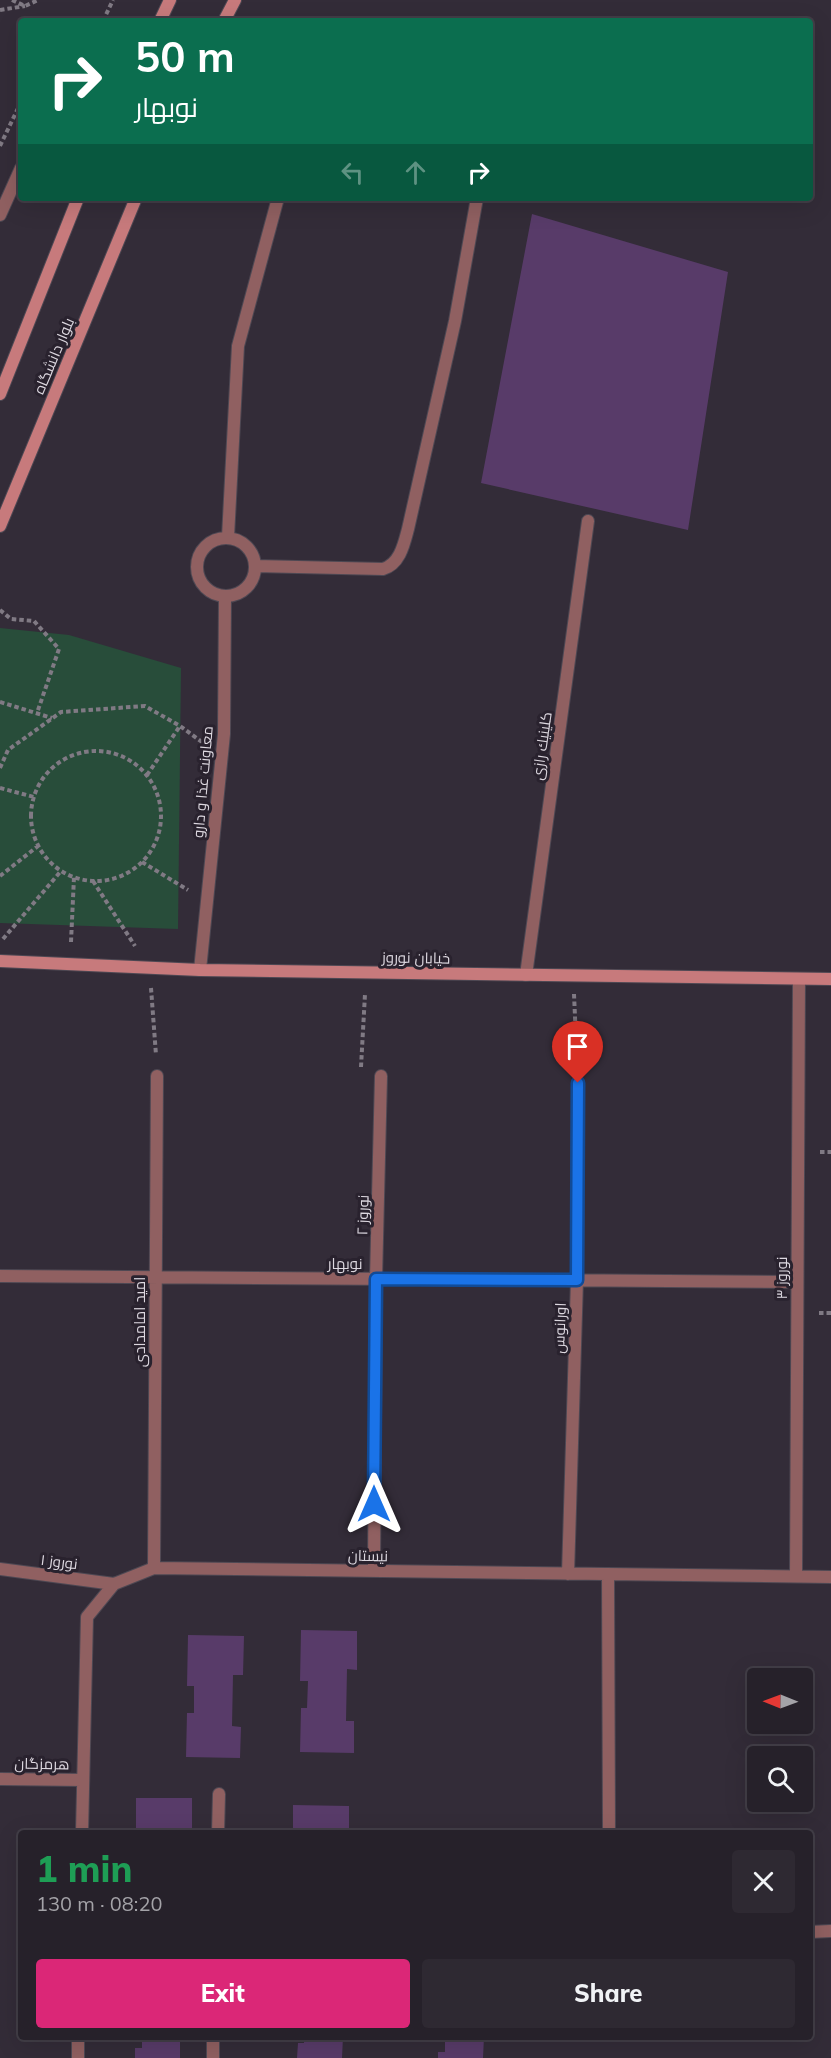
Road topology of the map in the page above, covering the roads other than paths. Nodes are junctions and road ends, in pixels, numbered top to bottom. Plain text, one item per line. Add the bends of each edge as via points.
1 (170, 0) edge
2 (235, 0) edge
3 (161, 18) edge
4 (226, 18) edge
5 (18, 175) edge
6 (77, 201) edge
7 (135, 201) edge
8 (277, 201) edge
9 (476, 201) edge
10 (0, 215) edge
11 (0, 394) edge
12 (588, 521) dead end
13 (0, 526) edge
14 (228, 537) junction
15 (255, 566) junction
16 (225, 596) junction
17 (0, 961) edge
18 (200, 970) junction
19 (526, 975) junction
20 (799, 979) junction
21 (831, 979) edge
22 (157, 1076) dead end
23 (381, 1076) road end
24 (578, 1083) road end
25 (0, 1276) edge
26 (156, 1278) junction
27 (376, 1279) junction
28 (577, 1280) junction
29 (797, 1282) junction
30 (154, 1568) junction
31 (0, 1569) edge
32 (374, 1571) junction
33 (568, 1574) junction
34 (608, 1574) junction
35 (795, 1576) junction
36 (831, 1577) edge
37 (114, 1584) junction
38 (0, 1779) edge
39 (83, 1780) junction
40 (219, 1794) dead end
41 (82, 1830) edge
42 (218, 1830) edge
43 (609, 1830) edge
44 (831, 1931) edge
45 (813, 1932) edge
46 (78, 2040) edge
47 (213, 2040) edge
48 (78, 2058) edge
49 (213, 2058) edge

1 - 3 street
2 - 4 street
5 - 10 street
6 - 11 street
7 - 13 street, بلوار دانشگاه
8 - 14 street via 238,346
9 - 15 street via 452,333 408,529 397,560 383,569
12 - 19 street, كلينيك رازی
14 - 15 street via 246,545
14 - 16 street via 218,538 202,549 197,568 205,587
15 - 16 street via 247,587
16 - 18 street, معاونت غذا و دارو via 224,734
17 - 18 street, خیابان نوروز
18 - 19 street, خیابان نوروز
19 - 20 street, خیابان نوروز
20 - 21 street, خیابان نوروز
20 - 29 street, نوروز ۳
22 - 26 street, امید امامدادی
23 - 27 street, نوروز ۲
24 - 28 street, اورانوس
25 - 26 street, نوبهار
26 - 27 street, نوبهار
26 - 30 street, امید امامدادی
27 - 28 street, نوبهار
27 - 32 street, نوروز ۲
28 - 29 street, نوبهار
28 - 33 street, اورانوس
29 - 35 street, نوروز ۳
30 - 32 street, نیستان
30 - 37 street, نیستان
31 - 37 street, نوروز ۱
32 - 33 street, نیستان
33 - 34 street, نیستان
34 - 35 street, نیستان
34 - 43 street
35 - 36 street, نیستان
37 - 39 street, نیستان via 87,1617
38 - 39 street, هرمزگان
39 - 41 street, نیستان
40 - 42 street
44 - 45 street
46 - 48 street
47 - 49 street

